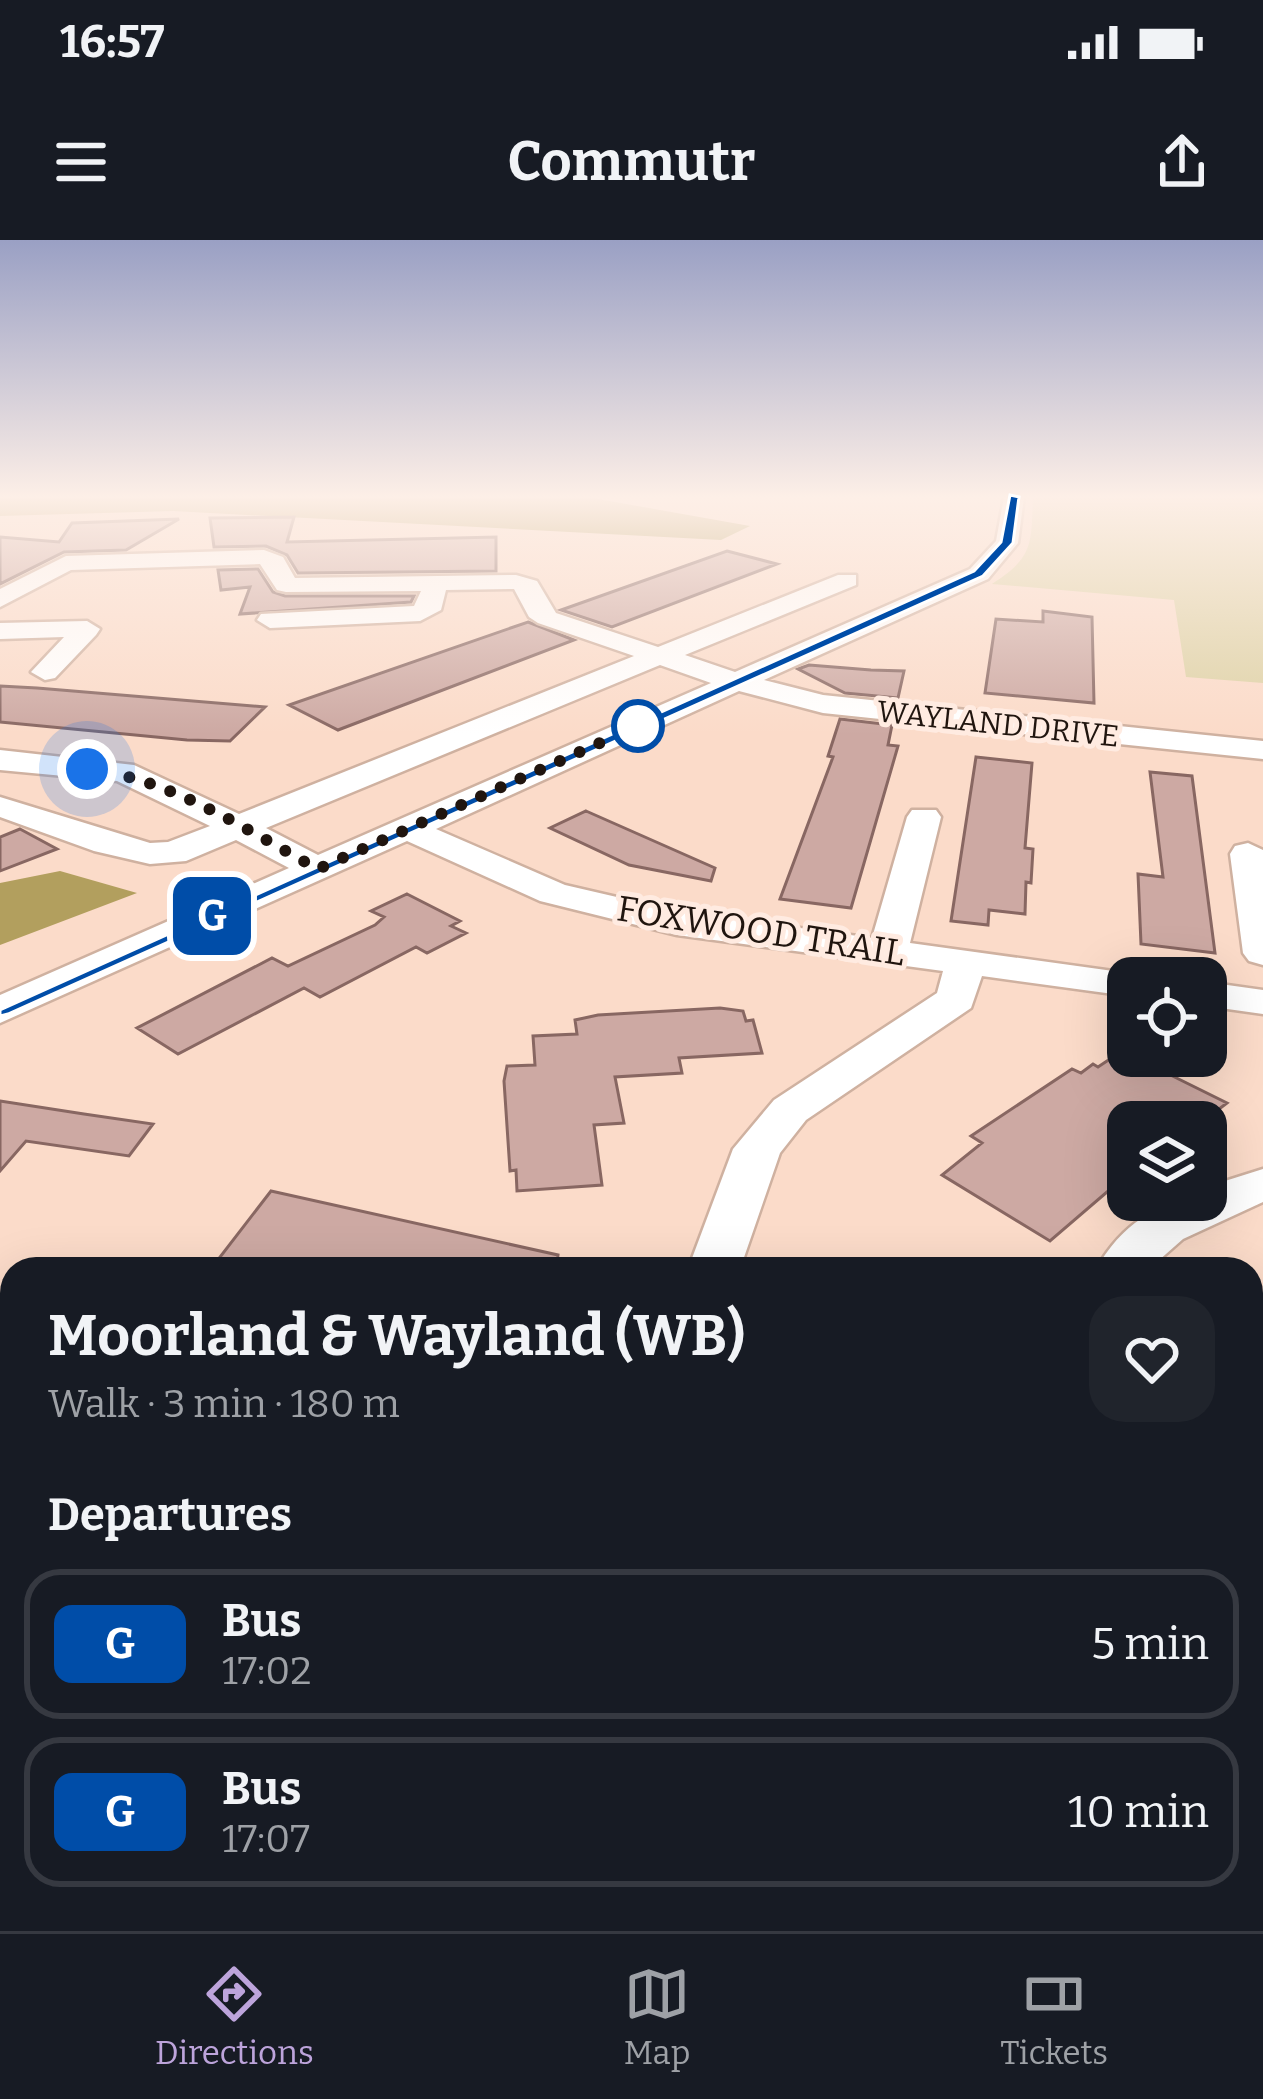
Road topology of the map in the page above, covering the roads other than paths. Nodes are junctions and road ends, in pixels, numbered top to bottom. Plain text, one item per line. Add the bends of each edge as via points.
1 (42, 576) edge
2 (282, 576) edge
3 (975, 576) edge
4 (847, 580) dead end
5 (435, 581) junction
6 (0, 599) edge
7 (270, 620) dead end
8 (0, 632) edge
9 (657, 658) junction
10 (45, 672) dead end
11 (736, 682) junction
12 (1263, 750) edge
13 (0, 760) edge
14 (0, 807) edge
15 (924, 817) dead end
16 (238, 825) junction
17 (408, 829) junction
18 (1248, 854) dead end
19 (318, 869) junction
20 (889, 950) junction
21 (1263, 953) edge
22 (966, 961) junction
23 (1107, 980) edge
24 (1227, 997) edge
25 (1263, 1002) edge
26 (0, 1010) edge
27 (1263, 1185) edge
28 (718, 1257) edge
29 (1128, 1257) edge

1 - 6 street
2 - 5 street via 286,585
3 - 11 street
4 - 9 street
5 - 7 street via 432,605 420,613
5 - 9 street, WAYLAND DRIVE via 528,586 547,618
8 - 10 street via 88,629
9 - 11 street, WAYLAND DRIVE
9 - 16 street
11 - 12 street, WAYLAND DRIVE via 871,712
11 - 17 street
13 - 16 street via 123,772
14 - 16 street via 152,855
15 - 20 street
16 - 19 street
17 - 19 street
17 - 20 street, FOXWOOD TRAIL via 583,902 677,923
18 - 21 street
19 - 26 street
20 - 22 street, FOXWOOD TRAIL
22 - 23 street, FOXWOOD TRAIL
22 - 28 street via 956,998 790,1110 757,1149
24 - 25 street
27 - 29 street via 1216,1201

